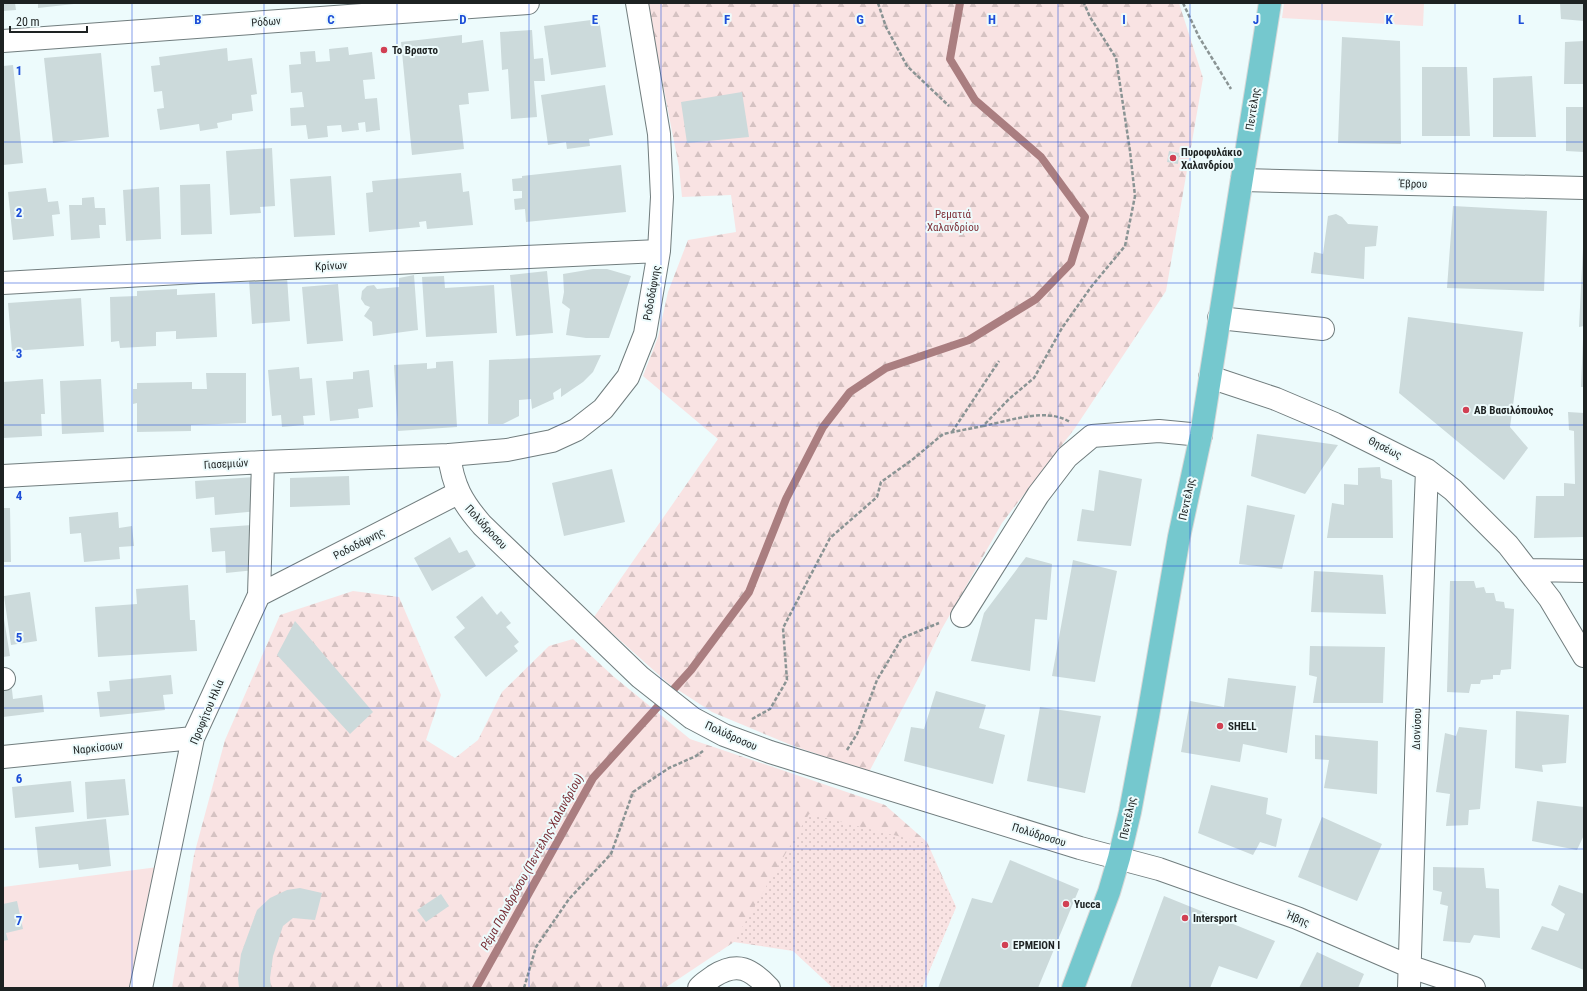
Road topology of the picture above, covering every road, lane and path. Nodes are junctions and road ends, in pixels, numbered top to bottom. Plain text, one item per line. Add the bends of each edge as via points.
1 (528, 3) edge
2 (637, 3) edge
3 (878, 3) edge
4 (1084, 3) edge
5 (1183, 3) edge
6 (1270, 3) edge
7 (3, 41) edge
8 (949, 106) dead end
9 (1251, 122) junction
10 (1242, 180) junction
11 (1584, 188) edge
12 (659, 251) junction
13 (3, 283) edge
14 (1219, 318) junction
15 (1323, 329) dead end
16 (999, 361) dead end
17 (1210, 377) junction
18 (983, 426) junction
19 (951, 432) junction
20 (1201, 435) junction
21 (1085, 442) junction
22 (449, 455) junction
23 (263, 462) junction
24 (1427, 470) junction
25 (3, 476) edge
26 (458, 493) junction
27 (1529, 570) junction
28 (1584, 571) edge
29 (259, 595) junction
30 (962, 616) joint
31 (1584, 656) edge
32 (724, 735) junction
33 (193, 738) junction
34 (3, 757) edge
35 (820, 768) junction
36 (1119, 858) junction
37 (1410, 978) edge
38 (141, 988) edge
39 (524, 988) edge
40 (699, 988) edge
41 (769, 988) edge
42 (1073, 988) edge
43 (1474, 988) edge

1 - 7 street, Ρόδων
2 - 12 street, Ροδοδάφνης via 659,134 662,197
3 - 8 path via 886,27 907,66
4 - 18 path via 1116,58 1135,196 1125,246 1062,328 1034,378
5 - 9 path via 1199,37
6 - 9 main road, Πεντέλης
9 - 10 main road, Πεντέλης
10 - 11 street, Έβρου
10 - 14 main road, Πεντέλης
12 - 13 street, Κρίνων
12 - 22 street, Ροδοδάφνης via 645,334 628,378 603,409 576,430 552,441 507,450
14 - 15 street
14 - 17 main road, Πεντέλης
16 - 19 path
17 - 20 main road, Πεντέλης
17 - 24 street, Θησέως via 1276,399 1335,424
18 - 19 path
18 - 21 path via 1028,417 1054,416 1069,422
19 - 32 path via 943,434 881,482 877,497 830,538 783,628 787,680 770,709
20 - 21 street via 1159,431 1123,432 1092,436
20 - 36 main road, Πεντέλης via 1179,537 1148,716
21 - 30 street via 1067,457 1038,495
22 - 23 street, Γιασεμιών
22 - 26 street, Πολύδροσου
23 - 25 street, Γιασεμιών
23 - 29 street, Προφήτου Ηλία
24 - 27 street, Θησέως via 1453,490 1482,518
24 - 37 street, Διονύσου
26 - 29 street, Ροδοδάφνης
26 - 32 street, Πολύδροσου via 482,525 640,677 692,718
27 - 28 street
27 - 31 street, Θησέως via 1566,624
29 - 33 street, Προφήτου Ηλία
30 - 35 path via 902,638 877,680 857,734 842,757
32 - 35 street, Πολύδροσου
32 - 39 path via 696,756 669,768 633,792 611,854 570,899 536,948
33 - 34 street, Ναρκίσσων
33 - 38 street, Προφήτου Ηλία
35 - 36 street, Πολύδροσου
36 - 37 street, Ήβης via 1297,918
36 - 42 main road, Πεντέλης
37 - 43 street, Ήβης
40 - 41 street via 724,970 740,967 757,975

